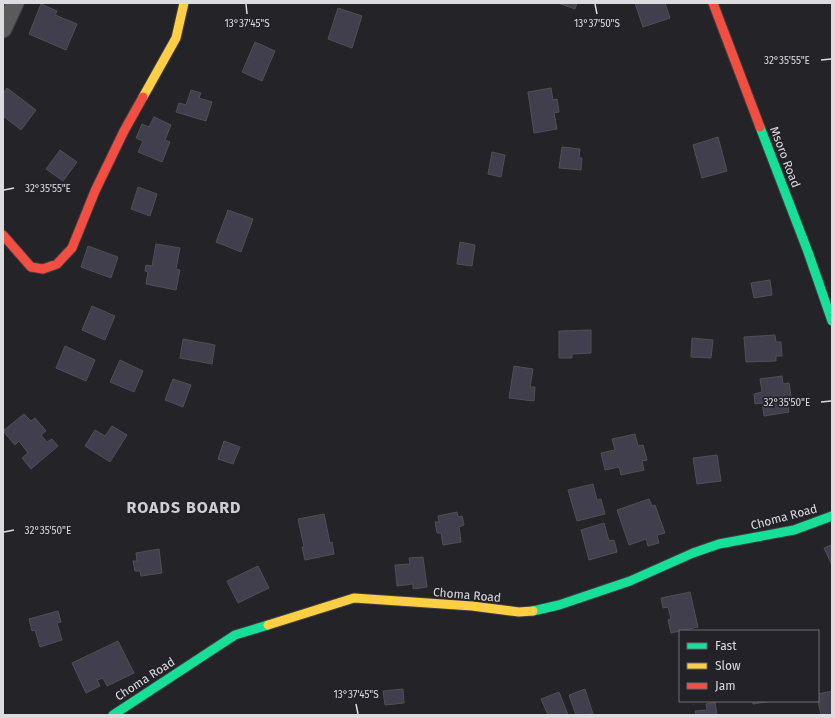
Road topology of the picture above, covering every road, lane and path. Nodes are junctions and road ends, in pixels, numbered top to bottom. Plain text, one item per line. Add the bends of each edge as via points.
1 (15, 3) edge
2 (184, 3) edge
3 (713, 3) edge
4 (3, 29) edge
5 (3, 235) edge
6 (832, 321) edge
7 (832, 516) edge
8 (113, 715) edge

1 - 4 street
2 - 5 street via 176,38 121,138 95,191 72,248 57,264 43,269 32,267
3 - 6 street, Msoro Road
7 - 8 street, Choma Road via 794,530 719,544 630,581 538,611 519,612 472,606 354,598 236,634

